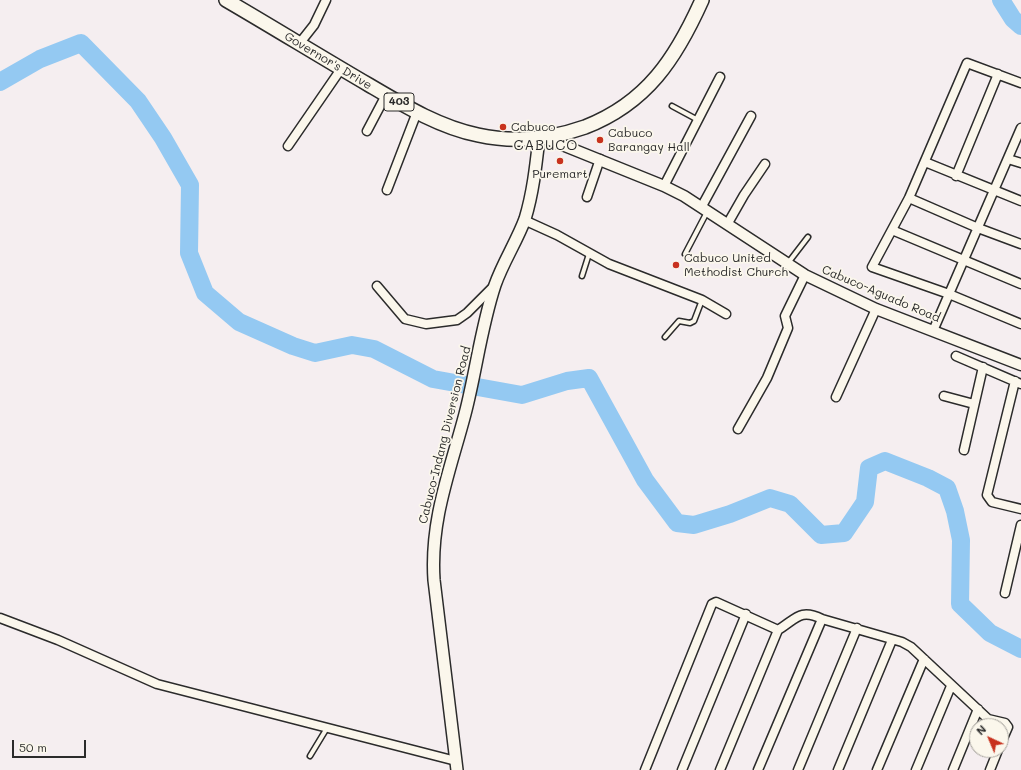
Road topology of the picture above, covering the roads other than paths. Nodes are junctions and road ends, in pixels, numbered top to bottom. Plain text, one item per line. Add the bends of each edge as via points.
1 (226, 0) edge
2 (326, 0) edge
3 (702, 0) edge
4 (300, 44) junction
5 (341, 69) junction
6 (998, 74) junction
7 (720, 77) dead end
8 (1021, 83) edge
9 (386, 95) junction
10 (672, 106) dead end
11 (417, 112) junction
12 (751, 116) dead end
13 (698, 120) junction
14 (1021, 128) edge
15 (367, 131) dead end
16 (542, 138) junction
17 (288, 146) dead end
18 (600, 159) junction
19 (1008, 159) junction
20 (925, 162) junction
21 (1021, 163) edge
22 (765, 164) dead end
23 (956, 176) junction
24 (664, 186) junction
25 (387, 190) dead end
26 (993, 191) junction
27 (588, 197) dead end
28 (909, 198) junction
29 (1021, 202) edge
30 (705, 208) junction
31 (524, 220) junction
32 (728, 223) junction
33 (978, 228) junction
34 (892, 230) junction
35 (808, 237) dead end
36 (1021, 244) edge
37 (589, 254) junction
38 (684, 254) dead end
39 (964, 261) junction
40 (788, 263) junction
41 (806, 275) junction
42 (582, 276) dead end
43 (496, 284) junction
44 (1021, 284) edge
45 (377, 286) dead end
46 (950, 294) junction
47 (702, 300) junction
48 (876, 309) junction
49 (726, 314) dead end
50 (1021, 324) edge
51 (933, 331) junction
52 (665, 337) dead end
53 (956, 356) dead end
54 (1021, 365) edge
55 (983, 367) junction
56 (1018, 383) edge
57 (944, 396) dead end
58 (836, 397) dead end
59 (974, 404) junction
60 (738, 429) dead end
61 (964, 450) dead end
62 (1021, 508) edge
63 (1021, 525) edge
64 (1005, 593) dead end
65 (746, 614) junction
66 (0, 618) edge
67 (822, 619) junction
68 (857, 628) junction
69 (778, 630) junction
70 (892, 640) junction
71 (924, 659) junction
72 (951, 686) junction
73 (978, 709) junction
74 (987, 718) edge
75 (327, 728) junction
76 (310, 756) dead end
77 (995, 758) edge
78 (456, 766) edge
79 (645, 770) edge
80 (682, 770) edge
81 (720, 770) edge
82 (758, 770) edge
83 (798, 770) edge
84 (838, 770) edge
85 (877, 770) edge
86 (916, 770) edge
87 (953, 770) edge
88 (990, 770) edge

1 - 4 main road, Governor's Drive / 403
2 - 4 street via 314,25
3 - 16 main road, Governor's Drive / 403 via 676,52 646,90 626,105 591,124
4 - 5 main road, Governor's Drive / 403
5 - 9 main road, Governor's Drive / 403
5 - 17 street
6 - 8 street
6 - 20 street via 967,63
6 - 23 street
7 - 13 street
9 - 11 main road, Governor's Drive / 403
9 - 15 street
10 - 13 lane
11 - 16 main road, Governor's Drive / 403 via 479,136 505,139
11 - 25 street
12 - 30 street
13 - 24 street
14 - 19 street
16 - 18 street, Cabuco-Aguado Road
16 - 31 main road, Cabuco-Indang Diversion Road
18 - 24 street, Cabuco-Aguado Road
18 - 27 street
19 - 21 street
19 - 26 street
20 - 23 street
20 - 28 street
22 - 32 street
23 - 26 street
24 - 30 street, Cabuco-Aguado Road
26 - 29 street
26 - 33 street
28 - 33 street
28 - 34 street
30 - 32 street, Cabuco-Aguado Road
30 - 38 lane
31 - 37 street via 557,235
31 - 43 main road, Cabuco-Indang Diversion Road
32 - 40 street, Cabuco-Aguado Road
33 - 36 street
33 - 39 street
34 - 39 street
34 - 46 street via 872,267
35 - 40 lane
37 - 42 lane
37 - 47 street
39 - 44 street
39 - 46 street
40 - 41 street, Cabuco-Aguado Road
41 - 48 street, Cabuco-Aguado Road
41 - 60 street via 785,316 788,328 768,378
43 - 45 street via 457,320 426,324 405,319
43 - 78 main road, Cabuco-Indang Diversion Road via 465,414 442,494 433,554 435,595
46 - 50 street
46 - 51 street
47 - 49 street
47 - 52 lane via 694,321 679,321
48 - 51 street, Cabuco-Aguado Road
48 - 58 street
51 - 54 street, Cabuco-Aguado Road
53 - 55 street
55 - 56 street
55 - 59 street
56 - 62 street via 987,495 992,502
57 - 59 street
59 - 61 street
63 - 64 street
65 - 69 street
65 - 79 street via 716,602 712,604
65 - 80 street
66 - 75 street via 58,640 157,684
67 - 68 street
67 - 69 street via 805,613
67 - 82 street
68 - 70 street
68 - 83 street
69 - 81 street
70 - 71 street via 911,647
70 - 84 street
71 - 72 street
71 - 85 street
72 - 73 street
72 - 86 street
73 - 74 street
73 - 87 street
75 - 76 lane
75 - 78 street
77 - 88 street

